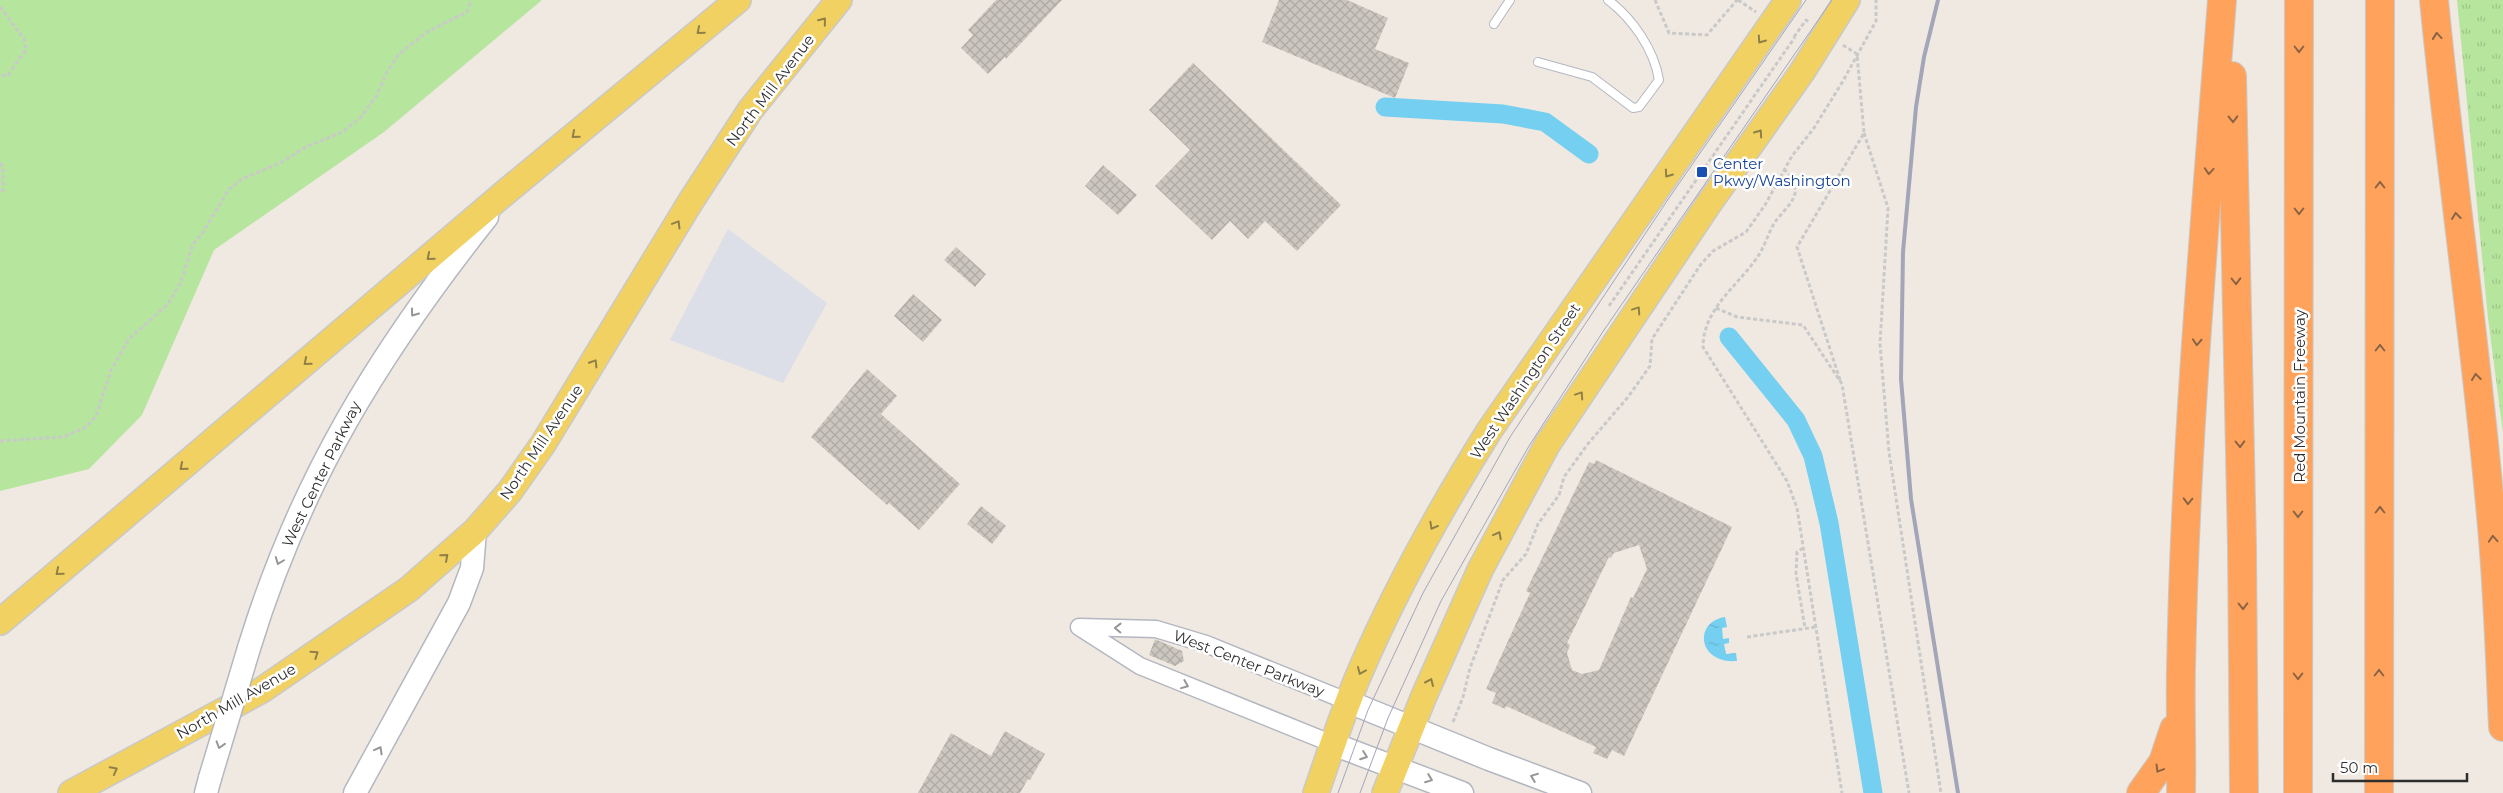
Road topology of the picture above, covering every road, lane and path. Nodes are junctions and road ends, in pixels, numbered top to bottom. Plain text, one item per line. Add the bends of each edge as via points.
1 (471, 0) edge
2 (738, 0) edge
3 (839, 0) edge
4 (1510, 0) edge
5 (1608, 0) edge
6 (1655, 0) edge
7 (1738, 0) edge
8 (1788, 0) edge
9 (1847, 0) edge
10 (1876, 0) edge
11 (2222, 0) edge
12 (2233, 0) edge
13 (2299, 0) edge
14 (2380, 0) edge
15 (2434, 0) edge
16 (0, 7) edge
17 (1760, 15) dead end
18 (1810, 22) dead end
19 (1494, 24) dead end
20 (1790, 34) dead end
21 (1795, 37) junction
22 (1836, 40) dead end
23 (1857, 54) junction
24 (1538, 62) dead end
25 (0, 76) edge
26 (1864, 133) junction
27 (0, 164) edge
28 (1784, 169) junction
29 (508, 191) junction
30 (0, 193) edge
31 (1609, 306) dead end
32 (1716, 308) junction
33 (1842, 384) junction
34 (0, 441) edge
35 (475, 531) junction
36 (1803, 548) junction
37 (0, 622) edge
38 (1816, 627) junction
39 (1805, 628) junction
40 (1747, 637) dead end
41 (2180, 671) junction
42 (1349, 702) junction
43 (1452, 722) dead end
44 (1411, 727) junction
45 (2503, 727) edge
46 (1334, 744) junction
47 (1395, 767) junction
48 (208, 786) edge
49 (71, 793) edge
50 (355, 793) edge
51 (1316, 793) edge
52 (1385, 793) edge
53 (1462, 793) edge
54 (1580, 793) edge
55 (1842, 793) edge
56 (1909, 793) edge
57 (1940, 793) edge
58 (2141, 793) edge
59 (2181, 793) edge
60 (2244, 793) edge
61 (2298, 793) edge
62 (2379, 793) edge

1 - 34 path via 467,12 425,33 398,55 377,95 342,132 242,179 229,189 193,244 180,284 168,304 129,339 111,370 96,416 86,427 63,437
2 -> 29 main road
35 -> 3 main road, North Mill Avenue via 510,491 543,444 751,109
4 - 19 lane
5 - 24 lane via 1622,11 1644,41 1658,74 1659,80 1639,107 1633,108 1592,77
6 - 7 path via 1669,33 1707,35
7 - 17 path
8 -> 42 main road, West Washington Street via 1489,431 1426,537 1360,672
44 -> 9 main road via 1480,570 1547,445 1708,205 1802,72
10 - 23 path via 1876,21
11 -> 41 highway via 2198,323
12 -> 60 highway
13 -> 61 highway, Red Mountain Freeway
62 -> 14 highway
45 -> 15 highway via 2490,500
16 - 25 path via 24,39 26,50 8,75
18 - 21 path via 1806,20
20 - 21 path
21 - 31 path
22 - 23 path
23 - 26 path
23 - 28 path via 1814,128
26 - 33 path via 1797,247
26 - 57 path via 1888,208 1880,344 1888,452
27 - 30 path via 3,168 3,190
28 - 32 path via 1794,184 1792,200 1775,222 1760,254
28 - 43 path via 1766,205 1746,232 1713,251 1701,264 1652,339 1650,366 1564,477 1559,495 1538,524 1526,554 1502,580
29 -> 37 main road
29 -> 48 street, West Center Parkway, bridge via 405,325 349,414 297,517 272,577
32 - 33 path via 1737,317 1803,325
32 - 36 path via 1703,342 1705,352 1750,418 1787,481
33 - 56 path
49 -> 35 main road, North Mill Avenue via 262,690 409,589
50 -> 35 street via 458,603 472,568
36 - 38 path
36 - 39 path via 1797,552 1796,574
38 - 39 path
38 - 55 path
39 - 40 path
41 -> 58 highway via 2173,737 2163,762
41 - 59 highway
42 - 44 street, West Center Parkway
42 - 46 main road, West Washington Street
42 -> 46 street, West Center Parkway via 1206,644 1156,629 1079,627 1140,666
44 - 47 main road
54 -> 44 street, West Center Parkway
46 -> 47 street, West Center Parkway
46 - 51 main road, West Washington Street
47 - 52 main road
47 -> 53 street, West Center Parkway

